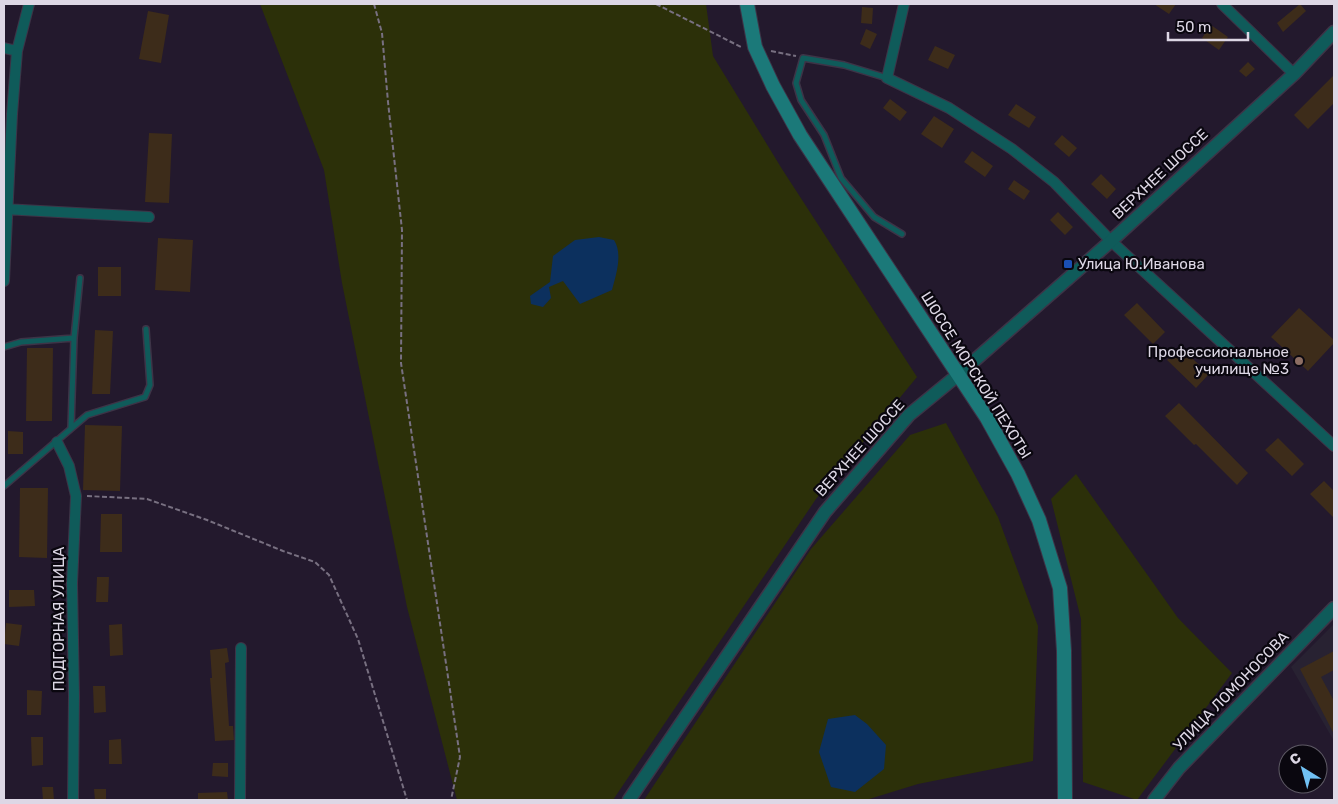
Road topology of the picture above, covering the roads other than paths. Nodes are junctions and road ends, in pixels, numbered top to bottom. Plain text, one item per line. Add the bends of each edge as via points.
1 (29, 4) edge
2 (746, 4) edge
3 (904, 4) edge
4 (1222, 4) edge
5 (1334, 32) edge
6 (4, 48) edge
7 (17, 51) junction
8 (1294, 74) junction
9 (887, 78) junction
10 (6, 209) edge
11 (149, 217) dead end
12 (902, 234) dead end
13 (1111, 241) junction
14 (80, 278) dead end
15 (4, 281) edge
16 (146, 329) dead end
17 (74, 338) junction
18 (4, 347) edge
19 (959, 374) junction
20 (71, 427) junction
21 (56, 442) junction
22 (1334, 446) edge
23 (4, 486) edge
24 (1334, 608) edge
25 (241, 648) dead end
26 (73, 800) edge
27 (240, 800) edge
28 (630, 800) edge
29 (1065, 800) edge
30 (1154, 800) edge

1 - 7 street
2 - 19 main road, ШОССЕ МОРСКОЙ ПЕХОТЫ via 755,46 800,135
3 - 9 street
4 - 8 street
5 - 8 street, ВЕРХНЕЕ ШОССЕ
6 - 7 street
7 - 10 street
8 - 13 street, ВЕРХНЕЕ ШОССЕ
9 - 12 lane via 844,65 803,58 796,83 801,100 824,135 841,178 874,217
9 - 13 street via 949,108 1012,149 1054,182
10 - 11 street
10 - 15 street
13 - 19 street, ВЕРХНЕЕ ШОССЕ
13 - 22 street
14 - 17 lane
16 - 20 lane via 150,385 145,397 87,415
17 - 18 lane via 21,342
17 - 20 lane
19 - 28 street, ВЕРХНЕЕ ШОССЕ via 909,414 825,512
19 - 29 main road, ШОССЕ МОРСКОЙ ПЕХОТЫ via 1018,474 1039,520 1060,588
20 - 21 lane
21 - 23 lane
21 - 26 street, ПОДГОРНАЯ УЛИЦА via 69,466 76,496 72,583
24 - 30 street, УЛИЦА ЛОМОНОСОВА via 1179,768
25 - 27 street

